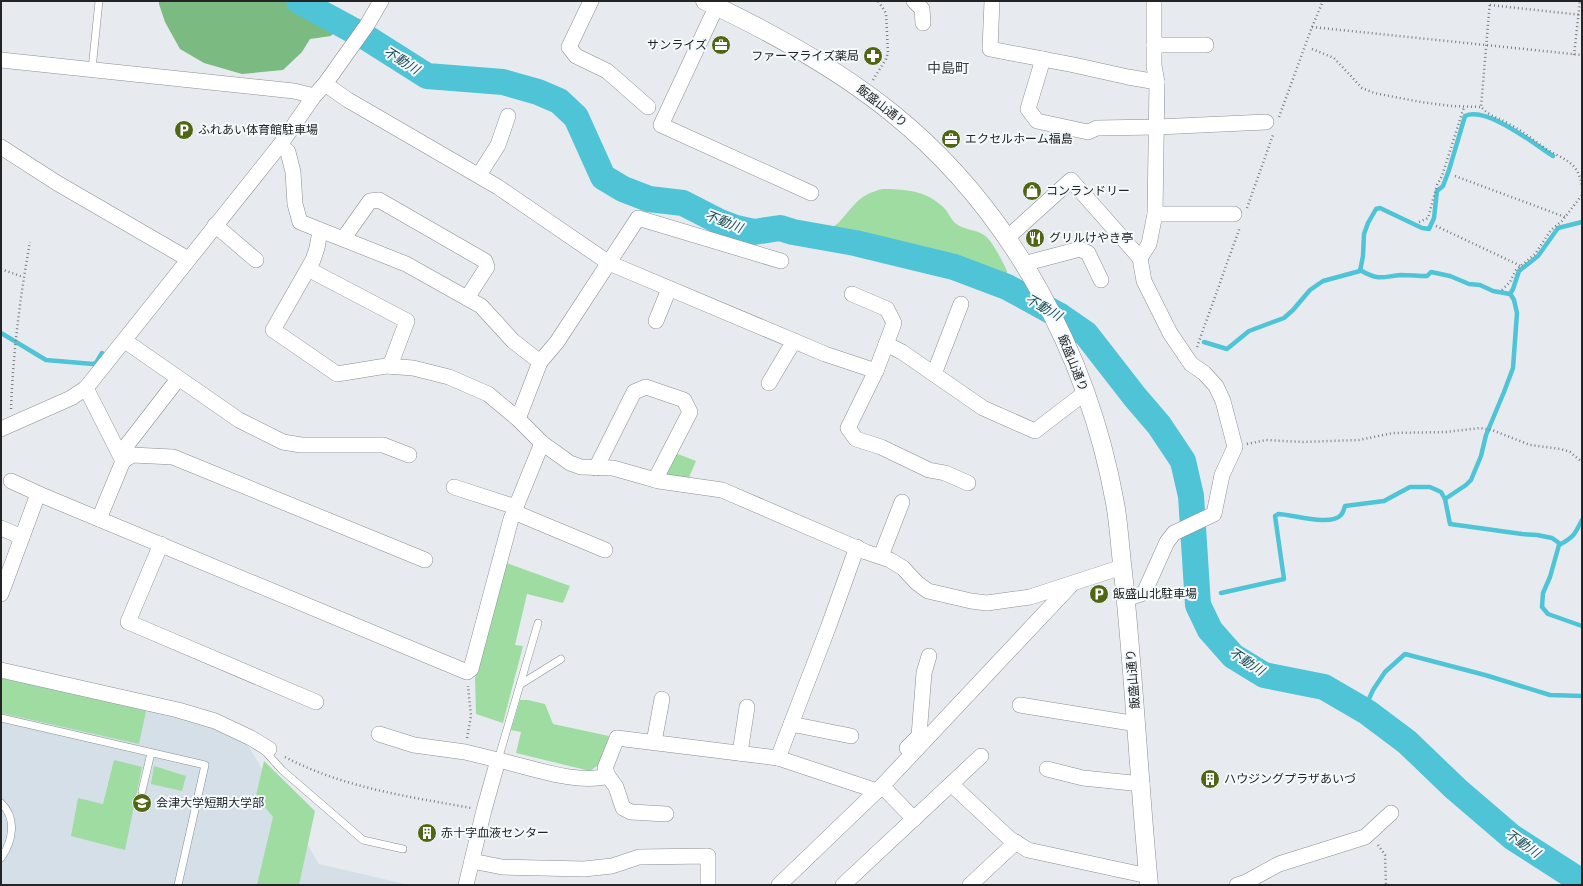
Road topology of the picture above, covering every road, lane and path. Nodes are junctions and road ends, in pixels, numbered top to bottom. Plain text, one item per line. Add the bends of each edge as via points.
1 (99, 1) edge
2 (381, 1) edge
3 (591, 1) edge
4 (878, 1) edge
5 (914, 1) edge
6 (992, 1) edge
7 (1154, 1) edge
8 (1323, 1) edge
9 (1490, 1) edge
10 (1580, 1) edge
11 (714, 3) edge
12 (1490, 5) junction
13 (1580, 14) edge
14 (923, 23) dead end
15 (1312, 27) junction
16 (1154, 45) junction
17 (1206, 45) dead end
18 (1487, 46) junction
19 (1312, 48) dead end
20 (1574, 55) junction
21 (1582, 55) edge
22 (1042, 59) junction
23 (1, 60) edge
24 (92, 69) junction
25 (1157, 82) junction
26 (325, 84) junction
27 (865, 92) junction
28 (314, 96) junction
29 (648, 107) dead end
30 (1464, 107) junction
31 (1481, 107) junction
32 (508, 116) dead end
33 (1272, 126) junction
34 (1157, 127) junction
35 (280, 144) junction
36 (1, 146) edge
37 (479, 176) junction
38 (1455, 176) dead end
39 (1582, 188) edge
40 (812, 193) dead end
41 (1582, 194) edge
42 (1155, 214) junction
43 (1240, 217) junction
44 (1565, 218) junction
45 (1419, 222) dead end
46 (215, 225) junction
47 (1436, 226) dead end
48 (320, 231) junction
49 (1007, 238) junction
50 (343, 239) junction
51 (30, 242) dead end
52 (1140, 258) junction
53 (188, 259) junction
54 (256, 260) dead end
55 (781, 261) dead end
56 (609, 263) junction
57 (1023, 264) junction
58 (1521, 266) junction
59 (1, 269) edge
60 (308, 269) junction
61 (23, 277) junction
62 (1100, 280) dead end
63 (669, 289) junction
64 (1502, 290) dead end
65 (852, 294) dead end
66 (468, 298) junction
67 (961, 304) dead end
68 (656, 321) dead end
69 (124, 341) junction
70 (794, 341) junction
71 (886, 344) junction
72 (540, 362) junction
73 (1191, 364) junction
74 (390, 366) junction
75 (876, 371) junction
76 (934, 374) junction
77 (178, 379) junction
78 (769, 382) dead end
79 (86, 388) junction
80 (1086, 392) junction
81 (518, 419) junction
82 (6, 427) edge
83 (542, 443) junction
84 (1235, 447) junction
85 (409, 455) dead end
86 (122, 457) junction
87 (1582, 462) edge
88 (596, 468) junction
89 (655, 480) junction
90 (11, 481) dead end
91 (968, 483) dead end
92 (454, 487) dead end
93 (38, 494) junction
94 (902, 502) dead end
95 (515, 509) junction
96 (99, 519) junction
97 (1, 528) edge
98 (22, 537) junction
99 (162, 544) junction
100 (857, 547) junction
101 (605, 550) dead end
102 (881, 556) junction
103 (425, 560) dead end
104 (1122, 567) junction
105 (1073, 583) junction
106 (1, 594) edge
107 (1126, 599) junction
108 (538, 623) dead end
109 (929, 656) dead end
110 (561, 659) dead end
111 (1, 670) edge
112 (466, 672) junction
113 (521, 684) junction
114 (662, 699) dead end
115 (316, 702) dead end
116 (1020, 705) dead end
117 (747, 707) dead end
118 (1, 718) edge
119 (791, 724) junction
120 (1137, 724) junction
121 (379, 734) dead end
122 (851, 736) dead end
123 (654, 742) junction
124 (263, 745) junction
125 (465, 752) junction
126 (151, 753) junction
127 (740, 753) junction
128 (981, 756) dead end
129 (778, 758) junction
130 (498, 760) junction
131 (1047, 769) dead end
132 (608, 776) junction
133 (951, 784) junction
134 (1142, 784) junction
135 (876, 788) junction
136 (142, 791) dead end
137 (1, 803) edge
138 (484, 810) junction
139 (1391, 813) dead end
140 (666, 814) dead end
141 (914, 819) junction
142 (1369, 833) junction
143 (1016, 842) junction
144 (403, 849) dead end
145 (1, 858) edge
146 (472, 861) junction
147 (1149, 880) edge
148 (178, 885) edge
149 (466, 885) edge
150 (708, 885) edge
151 (779, 885) edge
152 (843, 885) edge
153 (970, 885) edge
154 (1237, 885) edge
155 (1386, 885) edge

1 - 24 lane
2 - 26 street
3 - 29 street via 569,47 576,56 607,71
4 - 27 path via 886,13 888,53
5 - 14 street via 922,9
6 - 22 street via 990,49
7 - 16 street
8 - 15 path
9 - 12 path
10 - 13 path
11 - 27 street, 飯盛山通り via 808,54
11 - 40 street via 661,125
12 - 13 path
12 - 18 path
13 - 20 path
15 - 18 path
15 - 33 path
16 - 17 street
16 - 25 street
18 - 20 path
18 - 31 path
19 - 30 path via 1334,58 1362,88 1374,93
20 - 21 path
22 - 25 street
22 - 34 street via 1028,109 1037,121 1088,132 1097,128
23 - 24 street
24 - 28 street via 294,91
25 - 34 street
26 - 28 street
26 - 37 street
27 - 49 street, 飯盛山通り via 893,114 942,160
28 - 35 street
30 - 31 path
30 - 45 path via 1428,218
31 - 39 path via 1487,114 1508,123 1549,151 1568,160 1575,168
32 - 37 street via 498,145
33 - 34 street
33 - 43 path
34 - 42 street
35 - 46 street
35 - 48 street via 288,152 300,222
36 - 53 street via 57,183
37 - 56 street
38 - 44 path
41 - 44 path
42 - 43 street
42 - 52 street via 1149,244
43 - 73 path
44 - 58 path via 1551,230 1535,254
46 - 53 street
46 - 54 street
47 - 58 path
48 - 50 street
48 - 60 street via 317,248
49 - 52 street via 1071,180
49 - 57 street, 飯盛山通り
50 - 66 street via 406,264
50 - 66 street via 370,202 379,200 485,261 487,267
51 - 61 path
52 - 73 street via 1144,281 1150,294 1170,333
53 - 69 street
55 - 56 street via 638,218
56 - 63 street
56 - 72 street via 557,342
57 - 62 street via 1080,249 1088,252
57 - 80 street, 飯盛山通り via 1060,329
58 - 64 path
59 - 61 path
60 - 74 street via 407,321
60 - 74 street via 273,330 337,374
61 - 82 path
63 - 68 street
63 - 70 street
65 - 71 street via 887,309 894,323
66 - 72 street via 481,306 513,341
67 - 76 street
69 - 77 street
69 - 79 street
70 - 75 street
70 - 78 street
71 - 75 street
71 - 76 street
72 - 81 street
73 - 84 street via 1216,386 1223,400
74 - 81 street via 413,368 449,377 488,394
75 - 91 street via 848,428 856,439 929,470 945,473
76 - 80 street via 983,408 1035,431
77 - 85 street via 239,420 283,442 384,445
77 - 86 street
79 - 82 street via 71,398
79 - 86 street
80 - 104 street, 飯盛山通り via 1115,503
81 - 83 street
83 - 88 street via 570,463
83 - 95 street
84 - 87 path via 1266,440 1359,440 1393,433 1446,432 1480,428 1530,445 1570,452
84 - 107 street via 1222,475 1214,514 1174,533 1167,542 1144,593
86 - 96 street
86 - 103 street via 132,454 173,457
88 - 89 street via 613,468
88 - 89 street via 634,392 646,387 684,400 690,412
89 - 100 street via 722,490
90 - 93 street
92 - 95 street
93 - 96 street
93 - 98 street
94 - 102 street
95 - 101 street
95 - 112 street via 471,668
96 - 99 street
97 - 98 street
98 - 106 street
99 - 112 street
99 - 115 street via 128,622
100 - 102 street
100 - 119 street
102 - 105 street via 903,568 928,591 971,601 987,603 1030,597
104 - 105 street
104 - 107 street, 飯盛山通り
105 - 135 street
107 - 120 street, 飯盛山通り
108 - 113 lane
109 - 135 street via 924,673 919,736
110 - 113 lane
111 - 124 street via 178,710 215,721
112 - 125 path via 472,716
113 - 130 lane
114 - 123 street
116 - 120 street
117 - 127 street
118 - 126 lane
119 - 122 street
119 - 129 street
120 - 134 street, 飯盛山通り
121 - 125 street via 414,745
123 - 127 street
123 - 132 street via 617,738 605,768
124 - 138 path via 303,767 344,782 377,791
124 - 144 lane via 282,770 363,840
125 - 130 street
126 - 136 lane
126 - 148 lane via 205,765
127 - 129 street
128 - 133 street
129 - 135 street
130 - 132 street via 574,778 599,779
130 - 138 street
131 - 134 street via 1083,778
132 - 140 street via 616,787 623,808 630,812
133 - 141 street
133 - 143 street
134 - 147 street, 飯盛山通り
135 - 141 street
135 - 151 street
137 - 145 lane via 11,820 11,838
138 - 146 street
139 - 142 street
141 - 152 street
142 - 154 street via 1279,864
142 - 155 path via 1385,855
143 - 147 street via 1028,850 1139,874
143 - 153 street
146 - 149 street
146 - 150 street via 502,867 584,869 612,866 639,857 708,856

